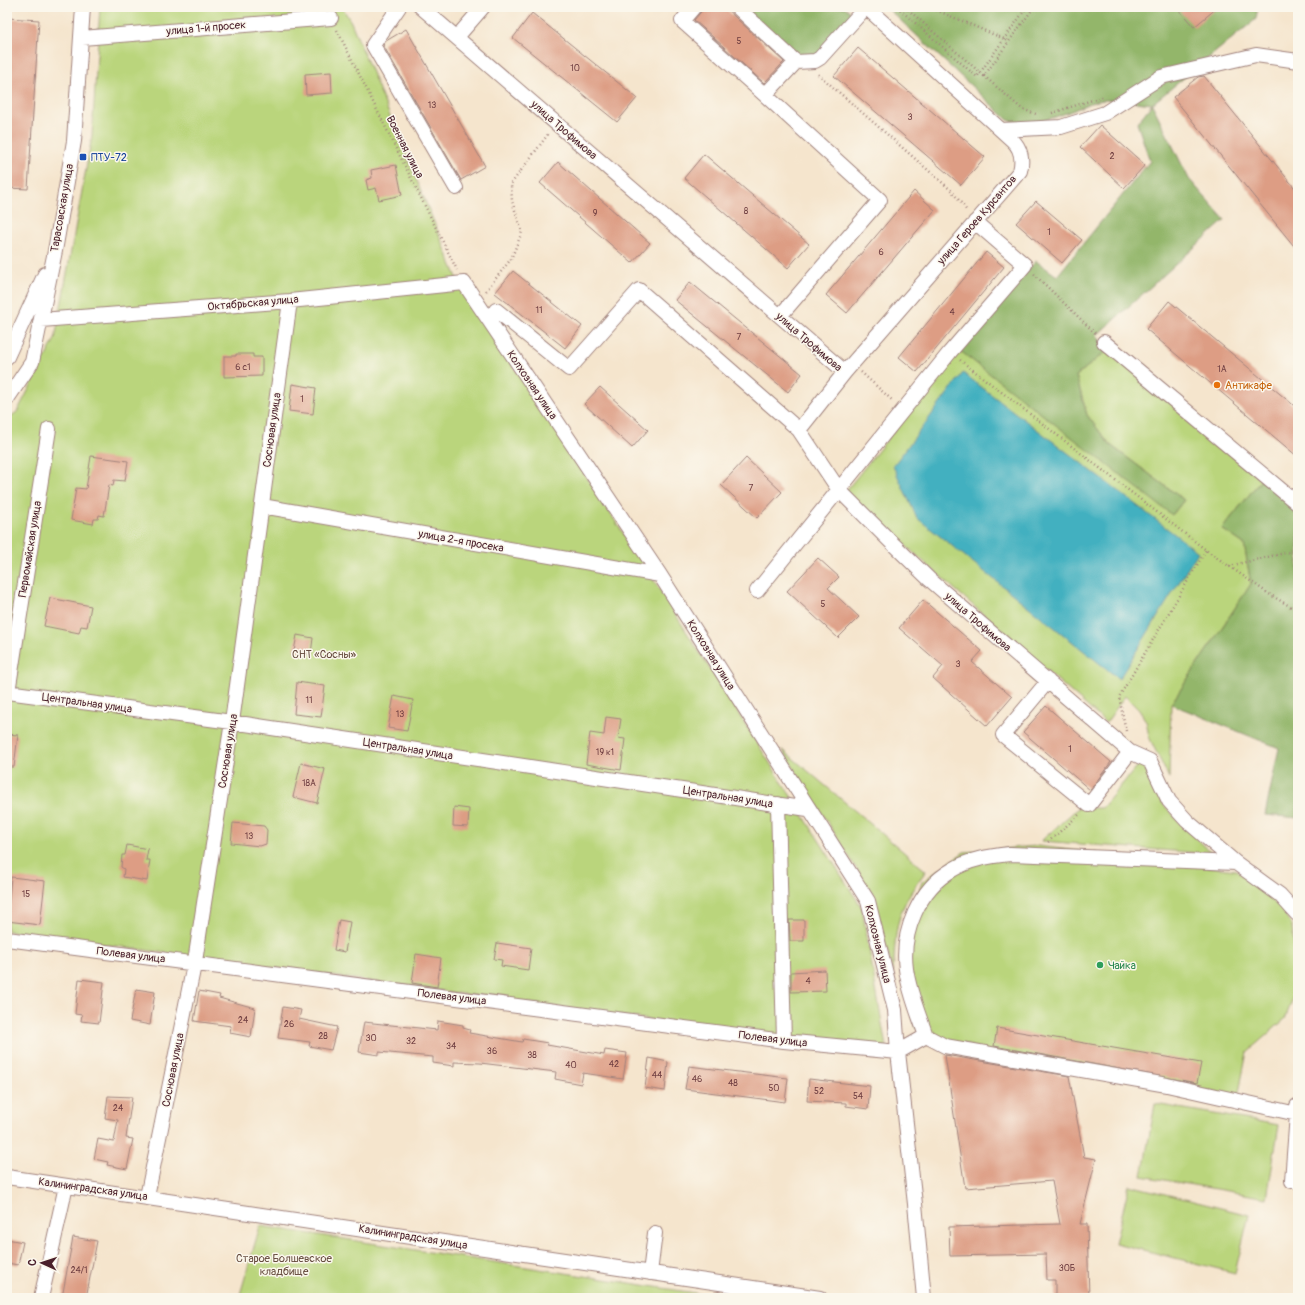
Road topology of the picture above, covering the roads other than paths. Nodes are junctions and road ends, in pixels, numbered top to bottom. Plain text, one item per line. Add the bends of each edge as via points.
1 (83, 7) edge
2 (399, 7) edge
3 (422, 7) edge
4 (482, 7) edge
5 (694, 7) edge
6 (736, 7) edge
7 (866, 7) edge
8 (331, 18) road end
9 (457, 37) junction
10 (82, 38) junction
11 (1298, 61) edge
12 (801, 62) junction
13 (765, 95) junction
14 (1001, 130) junction
15 (456, 188) dead end
16 (975, 222) junction
17 (55, 251) junction
18 (464, 284) joint
19 (290, 301) junction
20 (496, 310) road end
21 (780, 316) junction
22 (41, 320) junction
23 (1104, 342) road end
24 (7, 356) edge
25 (845, 372) junction
26 (7, 399) edge
27 (49, 429) dead end
28 (799, 430) junction
29 (839, 490) junction
30 (1298, 504) edge
31 (262, 506) junction
32 (660, 575) junction
33 (757, 591) dead end
34 (1048, 681) junction
35 (8, 692) edge
36 (232, 722) junction
37 (1130, 752) junction
38 (778, 804) junction
39 (808, 809) junction
40 (1236, 863) junction
41 (1298, 915) edge
42 (7, 939) edge
43 (195, 964) junction
44 (926, 1036) junction
45 (784, 1041) junction
46 (898, 1052) junction
47 (1298, 1098) edge
48 (1297, 1109) edge
49 (7, 1177) edge
50 (1298, 1181) edge
51 (66, 1186) junction
52 (148, 1198) junction
53 (655, 1233) dead end
54 (650, 1273) junction
55 (41, 1298) edge
56 (820, 1298) edge
57 (924, 1298) edge

1 - 10 street, Тарасовская улица
2 - 15 street via 373,45
3 - 9 street, улица Трофимова
4 - 9 street
5 - 13 street via 682,21
6 - 12 street
7 - 12 street via 820,58
7 - 14 street, улица Героев Курсантов
8 - 10 street, улица 1-й просек
9 - 21 street, улица Трофимова
10 - 17 street, Тарасовская улица via 74,141
11 - 14 street via 1256,55 1160,78 1105,113 1061,127
12 - 13 street
13 - 21 street via 880,200
14 - 16 street, улица Героев Курсантов via 1019,150 1020,172
16 - 25 street, улица Героев Курсантов
16 - 29 street via 1025,265 950,352
17 - 22 street, Тарасовская улица
17 - 24 street
18 - 19 street, Октябрьская улица
18 - 32 street, Колхозная улица
19 - 22 street, Октябрьская улица
19 - 31 street, Сосновая улица
20 - 28 street via 569,369 639,290
21 - 25 street, улица Трофимова
22 - 26 street, Тарасовская улица via 32,362
23 - 30 street
25 - 28 street, улица Трофимова
27 - 35 street, Первомайская улица
28 - 29 street, улица Трофимова
29 - 33 street
29 - 34 street, улица Трофимова via 929,579
31 - 32 street, улица 2-я просека
31 - 36 street, Сосновая улица
32 - 39 street, Колхозная улица
34 - 37 street, улица Трофимова
34 - 37 street via 1003,735 1089,806
35 - 36 street, Центральная улица
36 - 38 street, Центральная улица
36 - 43 street, Сосновая улица
37 - 40 street, улица Трофимова via 1150,760 1169,800 1187,821
38 - 39 street, Центральная улица
38 - 45 street
39 - 46 street, Колхозная улица via 868,901 895,1010
40 - 41 street, улица Трофимова via 1280,896
40 - 44 street via 1010,854 986,856 952,870 927,892 909,925 906,969
42 - 43 street, Полевая улица
43 - 45 street, Полевая улица
43 - 52 street, Сосновая улица
44 - 46 street
44 - 48 street via 945,1046
45 - 46 street, Полевая улица
46 - 57 street, Колхозная улица
47 - 48 street
48 - 50 street via 1292,1181
49 - 51 street, Калининградская улица
51 - 52 street, Калининградская улица via 91,1186
51 - 55 street
52 - 54 street, Калининградская улица via 625,1276
53 - 54 street
54 - 56 street, Калининградская улица

